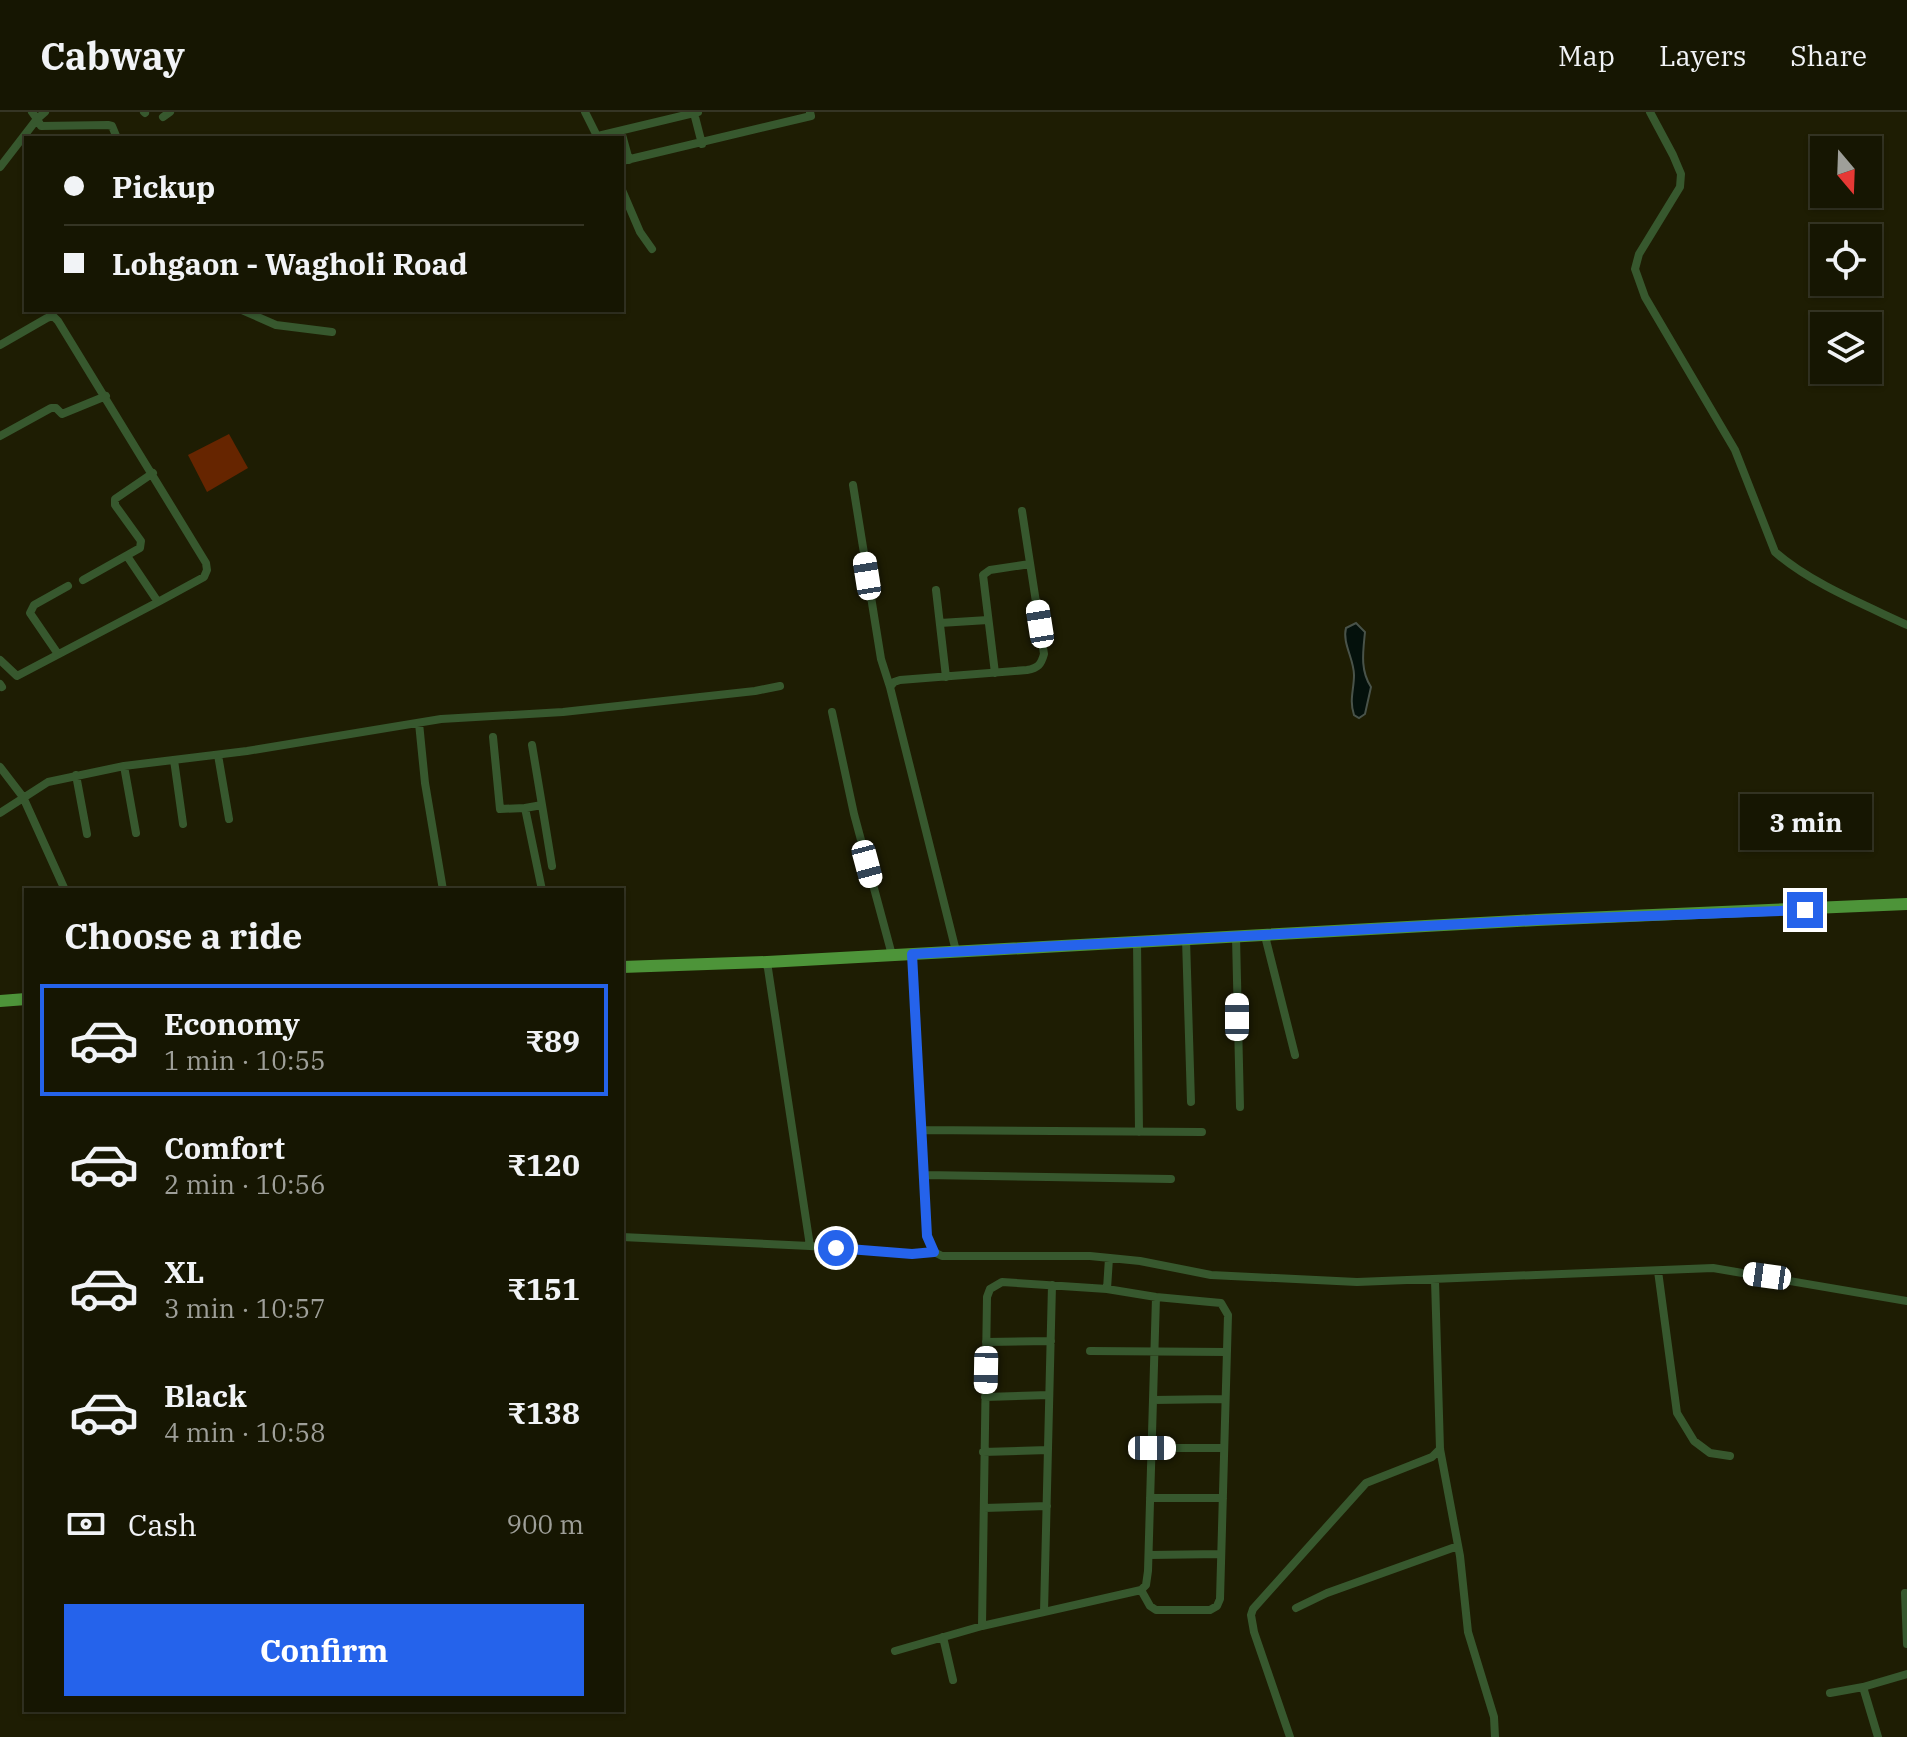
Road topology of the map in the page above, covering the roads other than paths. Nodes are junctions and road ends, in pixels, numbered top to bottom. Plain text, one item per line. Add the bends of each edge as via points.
1 (45, 112) edge
2 (585, 112) edge
3 (696, 112) edge
4 (810, 112) edge
5 (1650, 112) edge
6 (34, 115) edge
7 (621, 131) junction
8 (116, 136) edge
9 (597, 136) edge
10 (602, 136) edge
11 (622, 136) edge
12 (702, 144) junction
13 (625, 161) edge
14 (0, 167) edge
15 (624, 195) edge
16 (652, 249) dead end
17 (247, 312) edge
18 (332, 332) dead end
19 (0, 345) edge
20 (106, 396) junction
21 (0, 436) edge
22 (153, 473) junction
23 (853, 485) dead end
24 (1022, 511) dead end
25 (127, 556) junction
26 (1030, 564) junction
27 (83, 580) dead end
28 (68, 586) dead end
29 (936, 590) dead end
30 (158, 602) junction
31 (988, 620) junction
32 (940, 623) junction
33 (1907, 625) edge
34 (58, 654) junction
35 (0, 660) edge
36 (995, 673) junction
37 (946, 677) junction
38 (780, 686) dead end
39 (890, 687) junction
40 (832, 712) dead end
41 (419, 723) junction
42 (493, 737) dead end
43 (532, 745) dead end
44 (218, 755) junction
45 (174, 760) junction
46 (124, 766) junction
47 (0, 767) edge
48 (76, 775) junction
49 (23, 797) junction
50 (542, 805) junction
51 (525, 808) junction
52 (0, 813) edge
53 (229, 819) dead end
54 (183, 824) dead end
55 (136, 833) dead end
56 (87, 834) dead end
57 (552, 866) dead end
58 (64, 888) edge
59 (443, 888) edge
60 (542, 888) edge
61 (1907, 904) edge
62 (1265, 936) junction
63 (1236, 937) junction
64 (1186, 939) junction
65 (1137, 941) junction
66 (956, 951) junction
67 (912, 954) junction
68 (892, 955) junction
69 (767, 962) junction
70 (624, 967) edge
71 (24, 999) edge
72 (0, 1001) edge
73 (1295, 1055) dead end
74 (1191, 1102) dead end
75 (1240, 1107) dead end
76 (921, 1130) junction
77 (1139, 1132) junction
78 (1202, 1132) dead end
79 (924, 1175) junction
80 (1171, 1179) dead end
81 (624, 1237) edge
82 (810, 1246) junction
83 (934, 1252) junction
84 (1109, 1258) junction
85 (1658, 1271) junction
86 (1435, 1280) junction
87 (1052, 1285) junction
88 (1107, 1289) junction
89 (1156, 1297) junction
90 (1907, 1301) edge
91 (1051, 1341) junction
92 (986, 1342) junction
93 (1090, 1351) dead end
94 (1155, 1352) junction
95 (1227, 1352) junction
96 (1049, 1395) junction
97 (985, 1397) junction
98 (1225, 1399) junction
99 (1153, 1400) junction
100 (1152, 1448) junction
101 (1224, 1448) junction
102 (1440, 1449) junction
103 (1048, 1450) junction
104 (983, 1452) junction
105 (1730, 1456) dead end
106 (1150, 1498) junction
107 (1223, 1498) junction
108 (1047, 1506) junction
109 (984, 1508) junction
110 (1458, 1546) junction
111 (1221, 1554) junction
112 (1149, 1555) junction
113 (1141, 1590) junction
114 (1905, 1593) dead end
115 (1296, 1608) dead end
116 (1044, 1612) junction
117 (982, 1626) junction
118 (943, 1637) junction
119 (1907, 1644) edge
120 (895, 1651) dead end
121 (1907, 1674) edge
122 (953, 1680) dead end
123 (1863, 1687) junction
124 (1830, 1693) dead end
125 (1290, 1737) edge
126 (1495, 1737) edge
127 (1878, 1737) edge

1 - 6 street
2 - 9 street
3 - 7 street
3 - 12 street
4 - 12 street via 811,116
5 - 33 street via 1681,174 1680,187 1639,254 1635,269 1645,297 1735,450 1775,552
6 - 8 street via 41,126 108,125
6 - 14 street
7 - 10 street
7 - 11 street
12 - 13 street
15 - 16 street
17 - 18 street via 276,325
19 - 20 street via 53,316
20 - 21 street via 70,413 51,408
20 - 22 street
22 - 25 street via 115,499 142,544
22 - 30 street via 207,570 204,577
23 - 39 street
24 - 26 street
25 - 27 street
25 - 30 street
26 - 31 street via 985,572
26 - 36 street via 1042,662 1036,668
28 - 34 street via 34,605 30,613
29 - 32 street
30 - 34 street
31 - 32 street
31 - 36 street
32 - 37 street
34 - 35 street via 17,676
36 - 37 street
37 - 39 street via 894,682
38 - 41 street
39 - 66 street
40 - 68 street
41 - 44 street
41 - 59 street
42 - 51 street via 500,809
43 - 50 street
44 - 45 street
44 - 53 street
45 - 46 street
45 - 54 street
46 - 48 street
46 - 55 street
47 - 49 street
48 - 49 street via 48,782
48 - 56 street
49 - 52 street
49 - 58 street
50 - 51 street
50 - 57 street
51 - 60 street
61 - 62 main road
62 - 63 main road
62 - 73 street
63 - 64 main road
63 - 75 street
64 - 65 main road
64 - 74 street
65 - 66 main road
65 - 77 street
66 - 67 main road
67 - 68 main road
67 - 76 street
68 - 69 main road
69 - 70 main road
69 - 82 street
71 - 72 main road
76 - 77 street
76 - 79 street
77 - 78 street
79 - 80 street
79 - 83 street via 927,1236
81 - 82 street
82 - 83 street
83 - 84 street
84 - 86 street via 1249,1278
84 - 88 street
85 - 86 street
85 - 90 street via 1713,1268
85 - 105 street via 1677,1413 1694,1441 1710,1453
86 - 102 street
87 - 88 street
87 - 91 street
87 - 92 street via 1002,1282 990,1289
88 - 89 street
89 - 94 street
89 - 95 street via 1221,1303 1228,1315
91 - 92 street
91 - 96 street
92 - 97 street
93 - 94 street
94 - 95 street
94 - 99 street
95 - 98 street
96 - 97 street
96 - 103 street
97 - 104 street
98 - 99 street
98 - 101 street
99 - 100 street
100 - 101 street
100 - 106 street
101 - 107 street
102 - 110 street
102 - 125 street via 1366,1483 1253,1609 1254,1632
103 - 104 street
103 - 108 street
104 - 109 street
106 - 107 street
106 - 112 street
107 - 111 street
108 - 109 street
108 - 116 street
109 - 117 street
110 - 115 street
110 - 126 street via 1468,1632 1494,1717
111 - 112 street
111 - 113 street via 1220,1599 1210,1610 1156,1610
112 - 113 street
113 - 116 street
114 - 119 street
116 - 117 street
117 - 118 street
118 - 120 street
118 - 122 street
121 - 123 street
123 - 124 street
123 - 127 street

